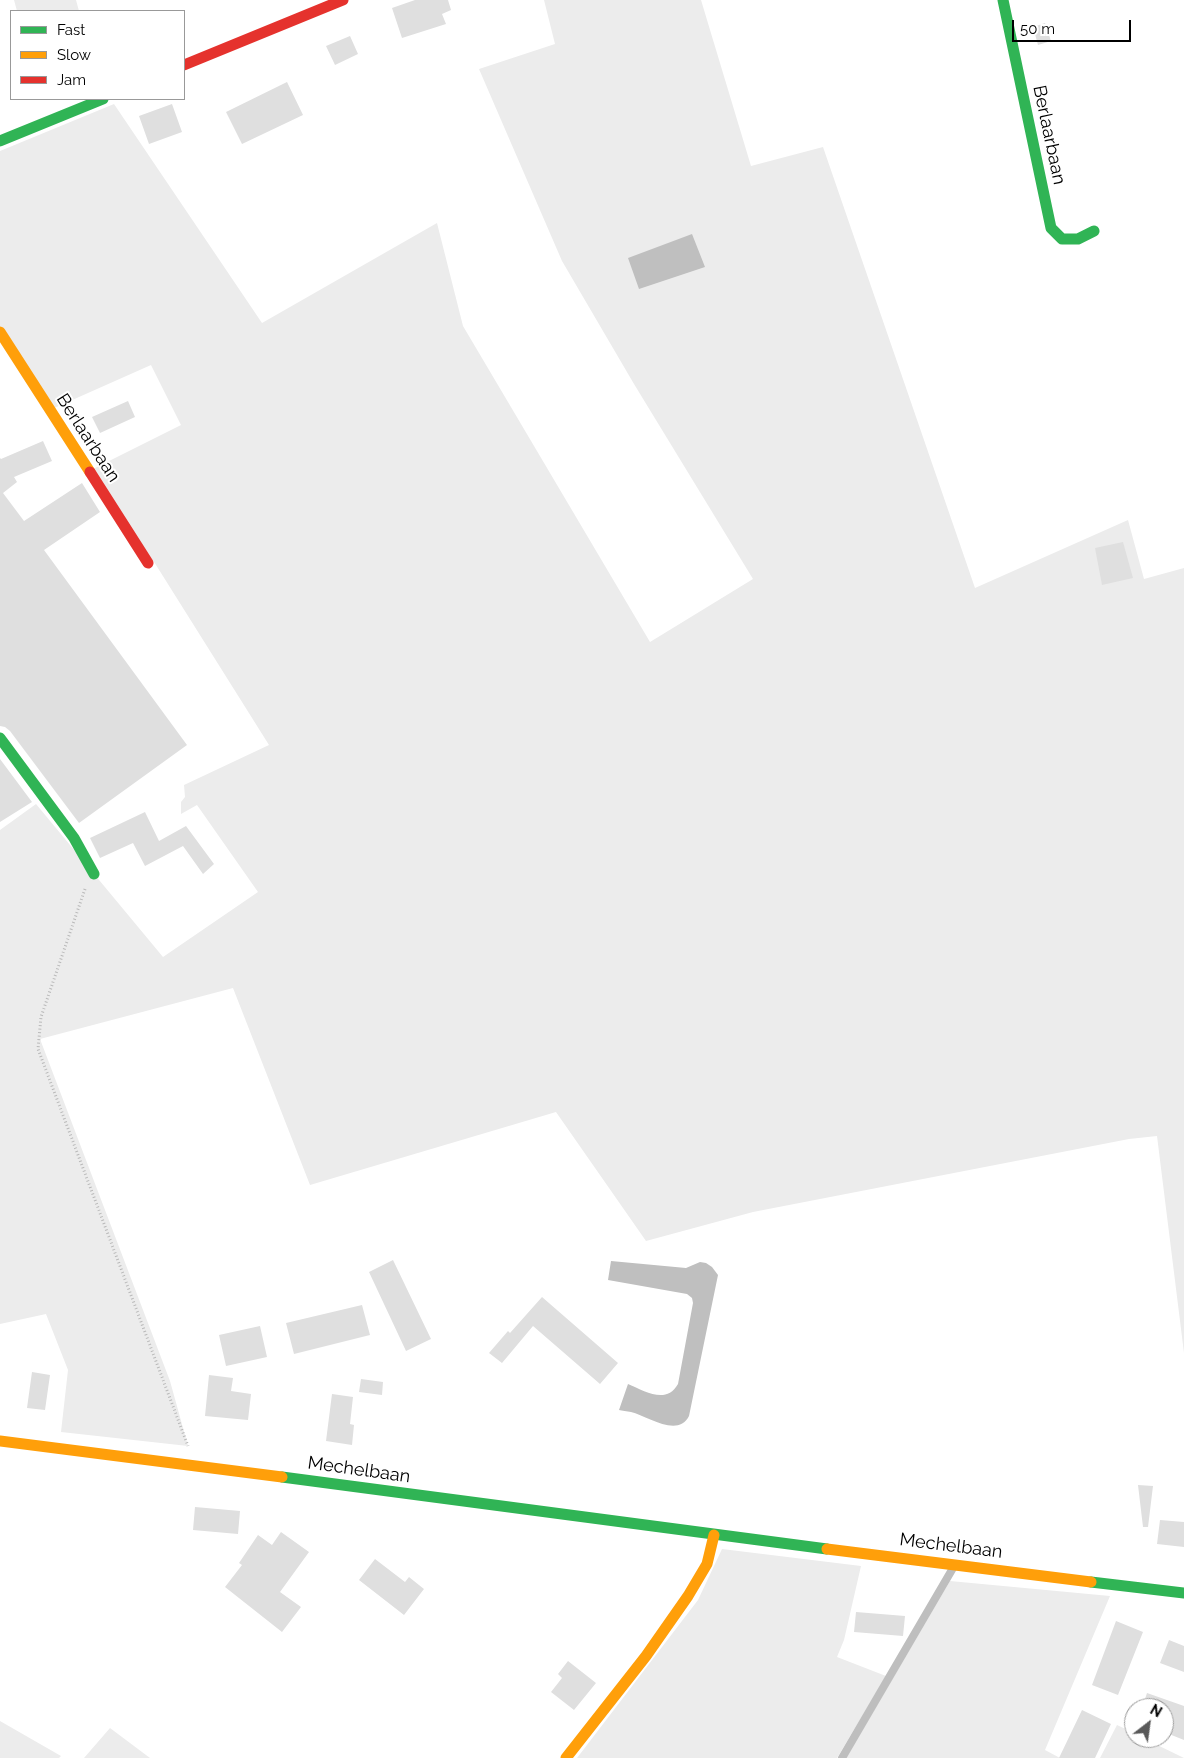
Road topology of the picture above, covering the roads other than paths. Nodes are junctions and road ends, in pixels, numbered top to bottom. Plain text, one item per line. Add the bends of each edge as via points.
1 (343, 0) edge
2 (1003, 0) edge
3 (185, 65) edge
4 (101, 100) edge
5 (0, 141) edge
6 (1094, 231) dead end
7 (0, 332) edge
8 (148, 563) dead end
9 (0, 738) edge
10 (93, 872) road end
11 (0, 1441) edge
12 (714, 1535) junction
13 (955, 1564) junction
14 (1184, 1593) edge
15 (566, 1758) edge
16 (842, 1758) edge

1 - 3 street
2 - 6 street, Berlaarbaan via 1051,228 1062,238 1078,239
4 - 5 street
7 - 8 street, Berlaarbaan
9 - 10 street via 74,838
11 - 12 street, Mechelbaan
12 - 13 street, Mechelbaan
12 - 15 street via 708,1564 688,1596 646,1656
13 - 14 street, Mechelbaan
13 - 16 lane

